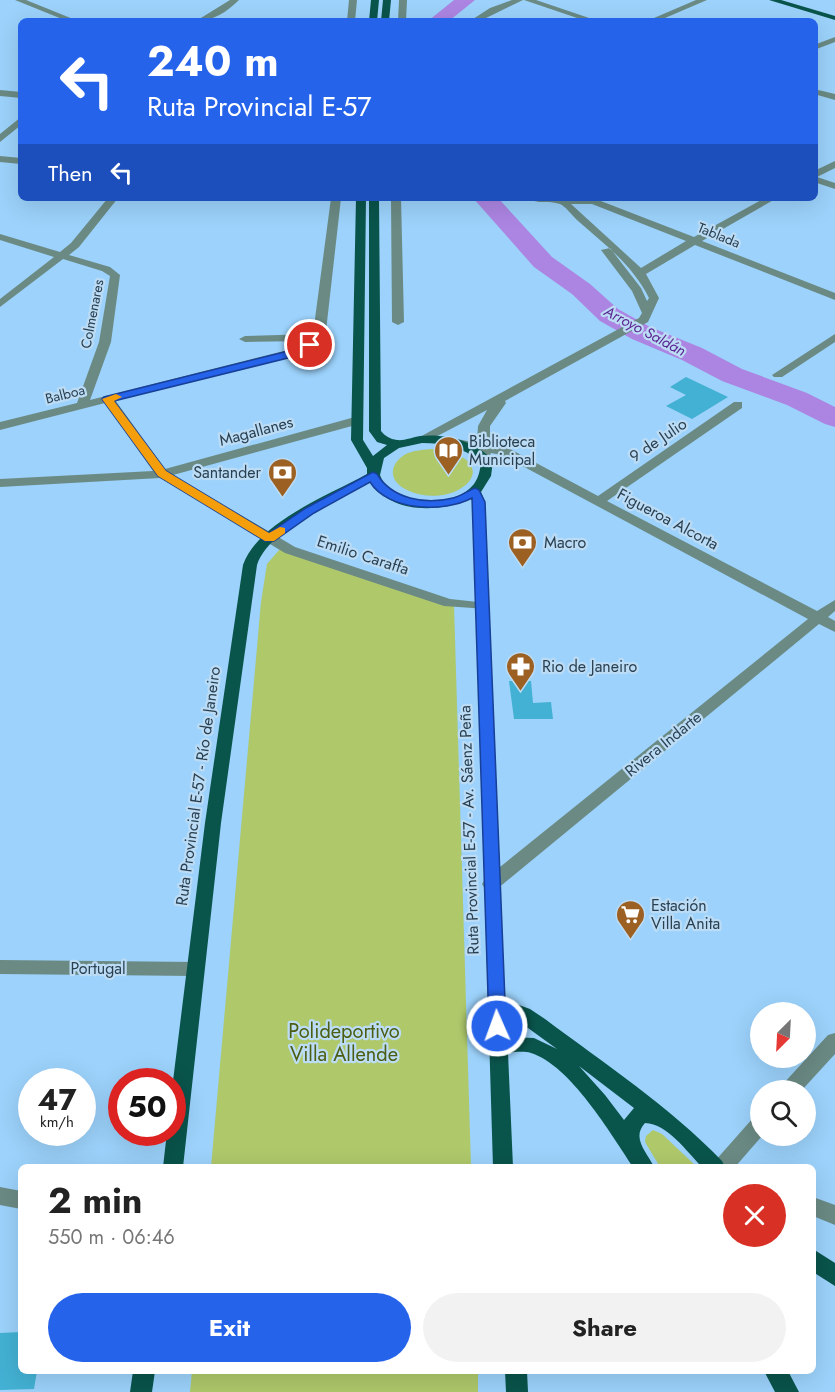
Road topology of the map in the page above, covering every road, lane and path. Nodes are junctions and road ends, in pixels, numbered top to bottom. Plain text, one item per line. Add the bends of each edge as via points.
1 (19, 0) edge
2 (235, 0) edge
3 (353, 0) edge
4 (375, 0) edge
5 (387, 0) edge
6 (402, 0) edge
7 (519, 0) edge
8 (528, 0) edge
9 (703, 0) edge
10 (771, 0) edge
11 (221, 11) junction
12 (66, 18) edge
13 (206, 18) edge
14 (217, 18) edge
15 (351, 18) edge
16 (372, 18) edge
17 (385, 18) edge
18 (402, 18) edge
19 (479, 18) edge
20 (585, 18) edge
21 (658, 18) edge
22 (835, 18) edge
23 (835, 39) edge
24 (818, 46) edge
25 (818, 92) edge
26 (0, 93) edge
27 (18, 95) edge
28 (835, 97) edge
29 (18, 123) edge
30 (0, 139) edge
31 (0, 159) edge
32 (18, 161) edge
33 (835, 164) edge
34 (818, 175) edge
35 (818, 179) edge
36 (835, 186) edge
37 (111, 201) edge
38 (336, 201) edge
39 (361, 201) edge
40 (374, 201) edge
41 (396, 201) edge
42 (567, 201) edge
43 (592, 201) edge
44 (767, 201) edge
45 (0, 237) edge
46 (605, 241) junction
47 (694, 241) junction
48 (62, 256) junction
49 (640, 273) junction
50 (835, 297) edge
51 (0, 304) edge
52 (646, 317) junction
53 (398, 322) dead end
54 (835, 337) edge
55 (245, 339) dead end
56 (314, 341) junction
57 (778, 375) dead end
58 (508, 395) junction
59 (108, 399) junction
60 (738, 405) dead end
61 (82, 406) junction
62 (359, 420) junction
63 (0, 426) edge
64 (422, 439) junction
65 (457, 442) junction
66 (398, 444) junction
67 (483, 446) junction
68 (487, 461) junction
69 (373, 471) junction
70 (162, 474) junction
71 (0, 483) edge
72 (475, 492) junction
73 (597, 502) junction
74 (270, 538) junction
75 (835, 604) edge
76 (482, 606) junction
77 (818, 618) junction
78 (835, 627) edge
79 (491, 884) junction
80 (0, 967) edge
81 (195, 969) junction
82 (496, 1005) junction
83 (835, 1041) edge
84 (498, 1046) junction
85 (799, 1080) edge
86 (659, 1115) junction
87 (750, 1135) edge
88 (629, 1144) junction
89 (173, 1164) edge
90 (503, 1164) edge
91 (642, 1164) edge
92 (712, 1164) edge
93 (725, 1164) edge
94 (0, 1196) edge
95 (18, 1199) edge
96 (816, 1207) edge
97 (835, 1215) edge
98 (816, 1261) edge
99 (835, 1276) edge
100 (144, 1374) edge
101 (516, 1374) edge
102 (777, 1374) edge
103 (141, 1392) edge
104 (517, 1392) edge
105 (788, 1392) edge

1 - 12 street
2 - 11 street
3 - 15 street
4 - 16 main road
5 - 17 main road
6 - 18 street
7 - 19 street
8 - 20 street
9 - 21 street
10 - 22 main road
11 - 13 street
11 - 14 street
23 - 24 street
25 - 28 street
26 - 27 street
29 - 30 street
31 - 32 street
33 - 34 street
35 - 36 street
37 - 48 street
38 - 56 street via 320,331
39 - 62 main road
40 - 66 main road via 375,431 381,439
41 - 53 street
42 - 46 street via 577,217
43 - 47 street, Tablada
44 - 47 street
45 - 48 street, Colmenares
46 - 49 street
46 - 52 street via 604,248 637,290
47 - 49 street
47 - 50 street, Tablada
48 - 51 street
48 - 61 street, Colmenares via 115,275 105,342
49 - 52 street via 654,298
52 - 58 street
54 - 57 street
55 - 56 street
56 - 59 street, Balboa via 296,352
58 - 64 street
58 - 67 street via 486,420
59 - 61 street, Balboa
59 - 70 street
60 - 73 street, 9 de Julio
61 - 63 street, Balboa
62 - 69 main road via 357,440
62 - 70 street, Magallanes
64 - 65 main road
64 - 66 main road
65 - 67 street, Figueroa Alcorta
65 - 68 main road via 476,450
66 - 69 main road via 377,458
67 - 68 street
67 - 73 street, Figueroa Alcorta via 506,452
68 - 72 main road via 488,473
69 - 72 main road via 376,484 393,497 424,504 452,502
69 - 74 main road, Ruta Provincial E-57 - Río de Janeiro
70 - 71 street
70 - 74 street, Emilio Caraffa
72 - 76 main road, Ruta Provincial E-57 - Av. Sáenz Peña via 479,502
73 - 77 street, Figueroa Alcorta
74 - 76 street, Emilio Caraffa via 290,550 449,603
74 - 81 main road, Ruta Provincial E-57 - Río de Janeiro via 258,548 250,565
75 - 77 street, Rivera Indarte
76 - 79 main road, Ruta Provincial E-57 - Av. Sáenz Peña
77 - 78 street, Figueroa Alcorta
77 - 79 street, Rivera Indarte
79 - 82 main road, Ruta Provincial E-57 - Av. Sáenz Peña
80 - 81 street, Portugal
81 - 89 main road, Ruta Provincial E-57 - Río de Janeiro
82 - 84 main road, Ruta Provincial E-57 - Av. Sáenz Peña
82 - 86 main road via 538,1024
83 - 85 street
84 - 88 main road via 530,1046 561,1064 602,1103
84 - 90 main road, Ruta Provincial E-57 - Av. Sáenz Peña
86 - 88 main road via 641,1114 634,1119
86 - 92 main road
87 - 93 street
88 - 91 main road
94 - 95 street
96 - 97 street
98 - 99 main road
100 - 103 main road
101 - 104 main road
102 - 105 main road

